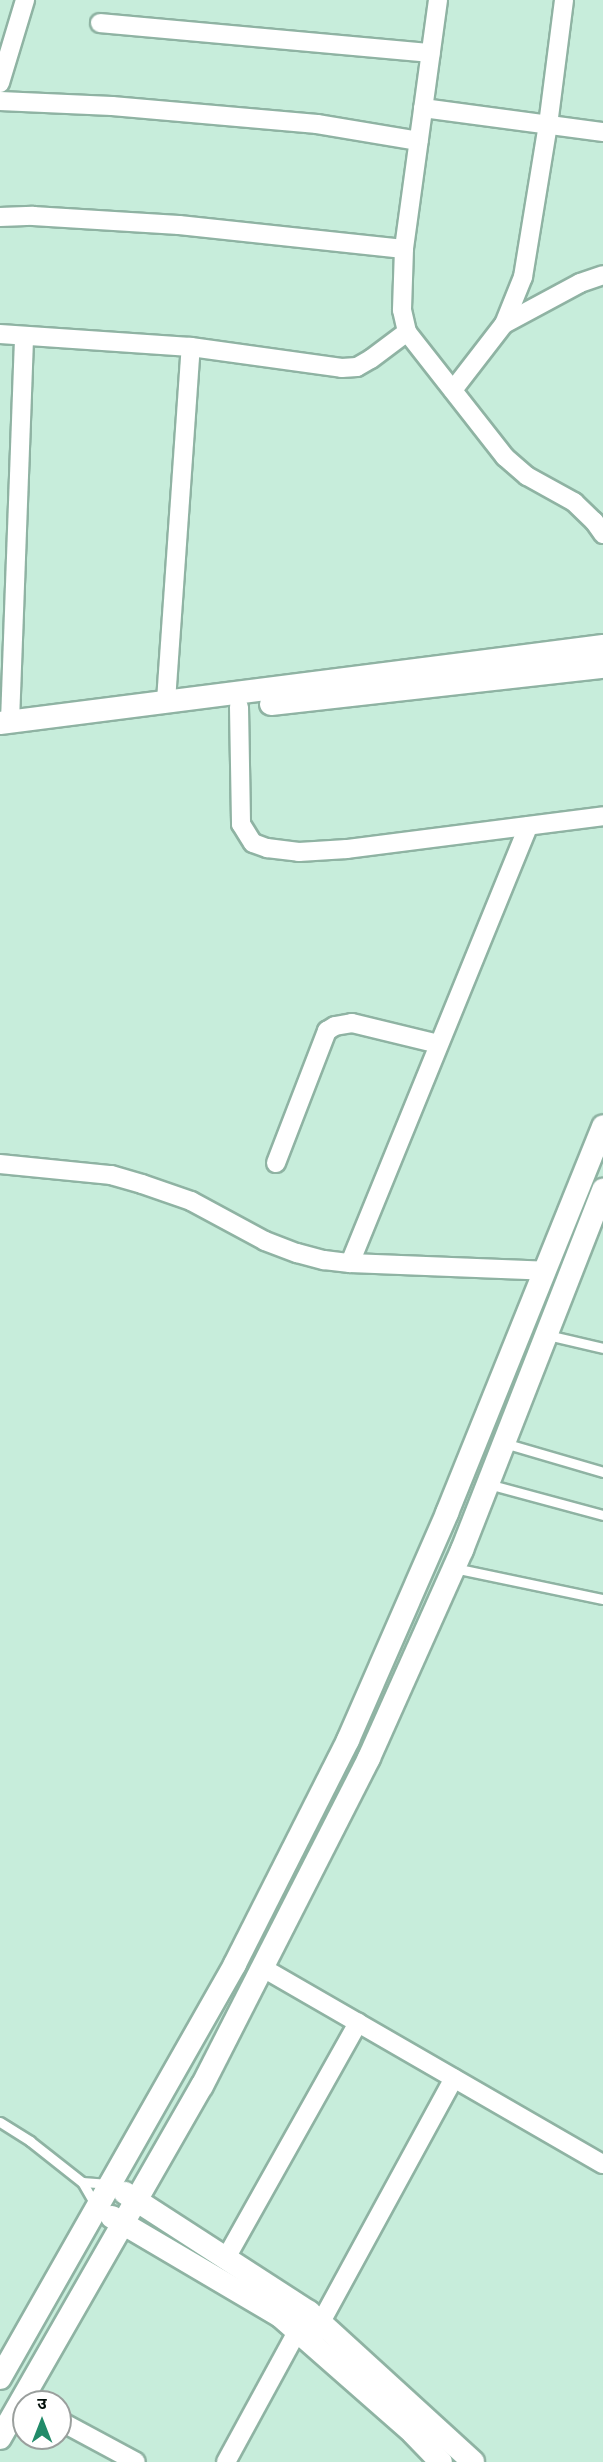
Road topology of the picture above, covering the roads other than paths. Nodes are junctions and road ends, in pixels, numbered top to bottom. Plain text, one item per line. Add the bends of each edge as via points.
1 (25, 0) edge
2 (438, 0) edge
3 (564, 0) edge
4 (100, 23) dead end
5 (431, 53) junction
6 (0, 83) edge
7 (0, 101) edge
8 (423, 108) junction
9 (548, 125) junction
10 (603, 132) edge
11 (419, 141) junction
12 (0, 217) edge
13 (404, 249) junction
14 (603, 275) edge
15 (504, 324) junction
16 (407, 332) junction
17 (0, 334) edge
18 (24, 336) junction
19 (191, 347) junction
20 (453, 390) junction
21 (603, 534) edge
22 (603, 646) edge
23 (603, 668) edge
24 (166, 701) junction
25 (239, 707) junction
26 (3, 727) edge
27 (603, 816) edge
28 (528, 826) junction
29 (439, 1044) junction
30 (603, 1126) edge
31 (276, 1163) dead end
32 (0, 1164) edge
33 (603, 1190) edge
34 (568, 1215) junction
35 (597, 1222) edge
36 (350, 1263) junction
37 (546, 1271) junction
38 (547, 1335) junction
39 (603, 1348) edge
40 (504, 1443) junction
41 (603, 1472) edge
42 (488, 1484) junction
43 (603, 1515) edge
44 (454, 1568) junction
45 (603, 1599) edge
46 (263, 1968) junction
47 (358, 2023) junction
48 (454, 2078) junction
49 (0, 2122) edge
50 (603, 2164) edge
51 (82, 2182) junction
52 (112, 2184) junction
53 (138, 2201) junction
54 (98, 2208) junction
55 (124, 2224) junction
56 (226, 2258) junction
57 (309, 2327) junction
58 (0, 2378) edge
59 (30, 2390) edge
60 (12, 2419) edge
61 (72, 2427) edge
62 (0, 2438) edge
63 (136, 2462) edge
64 (226, 2462) edge
65 (441, 2462) edge
66 (473, 2462) edge

1 - 6 street
2 - 5 street
3 - 9 street
4 - 5 street
5 - 8 street
7 - 11 street via 112,106 317,124
8 - 9 street
8 - 11 street
9 - 10 street
9 - 15 street via 523,277
11 - 13 street
12 - 13 street via 179,225
13 - 16 street via 402,310
14 - 15 street
15 - 20 street
16 - 19 street via 357,367
16 - 20 street
17 - 18 street
18 - 19 street
18 - 26 street
19 - 24 street
20 - 21 street via 505,457 526,476 574,502
22 - 24 street
23 - 25 street
24 - 26 street
25 - 26 street via 41,729
25 - 28 street via 241,824 253,843 300,852
27 - 28 street
28 - 29 street
29 - 31 street via 352,1023 327,1031
29 - 36 street
30 - 34 street
32 - 36 street via 111,1175 191,1202 297,1254
33 - 35 street
34 - 35 street
34 - 37 street
35 - 38 street
36 - 37 street
37 - 52 street via 348,1740 235,1964
38 - 39 lane
38 - 40 street
40 - 41 lane
40 - 42 street
42 - 43 lane
42 - 44 street
44 - 45 lane
44 - 46 street via 369,1758
46 - 47 street
46 - 53 street
47 - 48 street
47 - 56 street
48 - 50 street
48 - 57 street
49 - 51 lane
51 - 52 lane
51 - 54 lane
52 - 53 street
52 - 54 street
53 - 55 street
53 - 56 street
54 - 55 street
54 - 58 street
55 - 57 street via 280,2316
55 - 59 street
56 - 57 street
57 - 64 street
57 - 65 street
57 - 66 street
60 - 62 street
61 - 63 street

